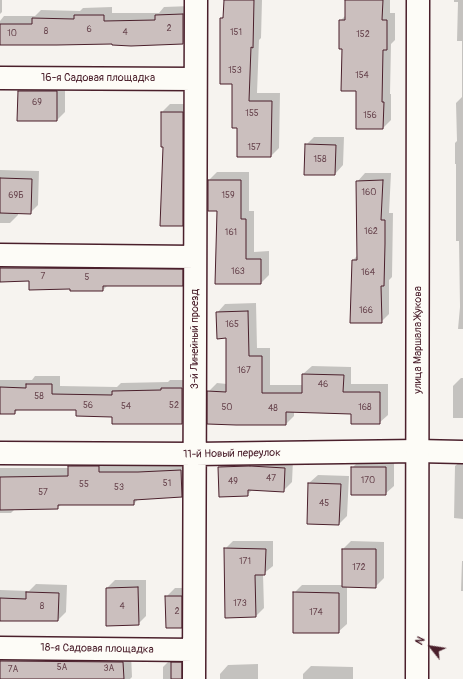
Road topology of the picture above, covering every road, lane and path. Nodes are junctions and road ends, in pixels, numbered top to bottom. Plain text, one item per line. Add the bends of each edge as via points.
1 (196, 0) edge
2 (418, 0) edge
3 (0, 78) edge
4 (195, 79) junction
5 (0, 255) edge
6 (195, 258) junction
7 (417, 451) junction
8 (463, 452) edge
9 (0, 453) edge
10 (194, 454) junction
11 (0, 648) edge
12 (194, 650) junction
13 (194, 679) edge
14 (417, 679) edge

1 - 4 street, 3-й Линейный проезд
2 - 7 street, улица Маршала Жукова
3 - 4 street, 16-я Садовая площадка
4 - 6 street, 3-й Линейный проезд
5 - 6 street
6 - 10 street, 3-й Линейный проезд
7 - 8 street, 11-й Новый переулок
7 - 10 street, 11-й Новый переулок
7 - 14 street, улица Маршала Жукова
9 - 10 street, 11-й Новый переулок
10 - 12 street, 3-й Линейный проезд
11 - 12 street, 18-я Садовая площадка
12 - 13 street, 3-й Линейный проезд

